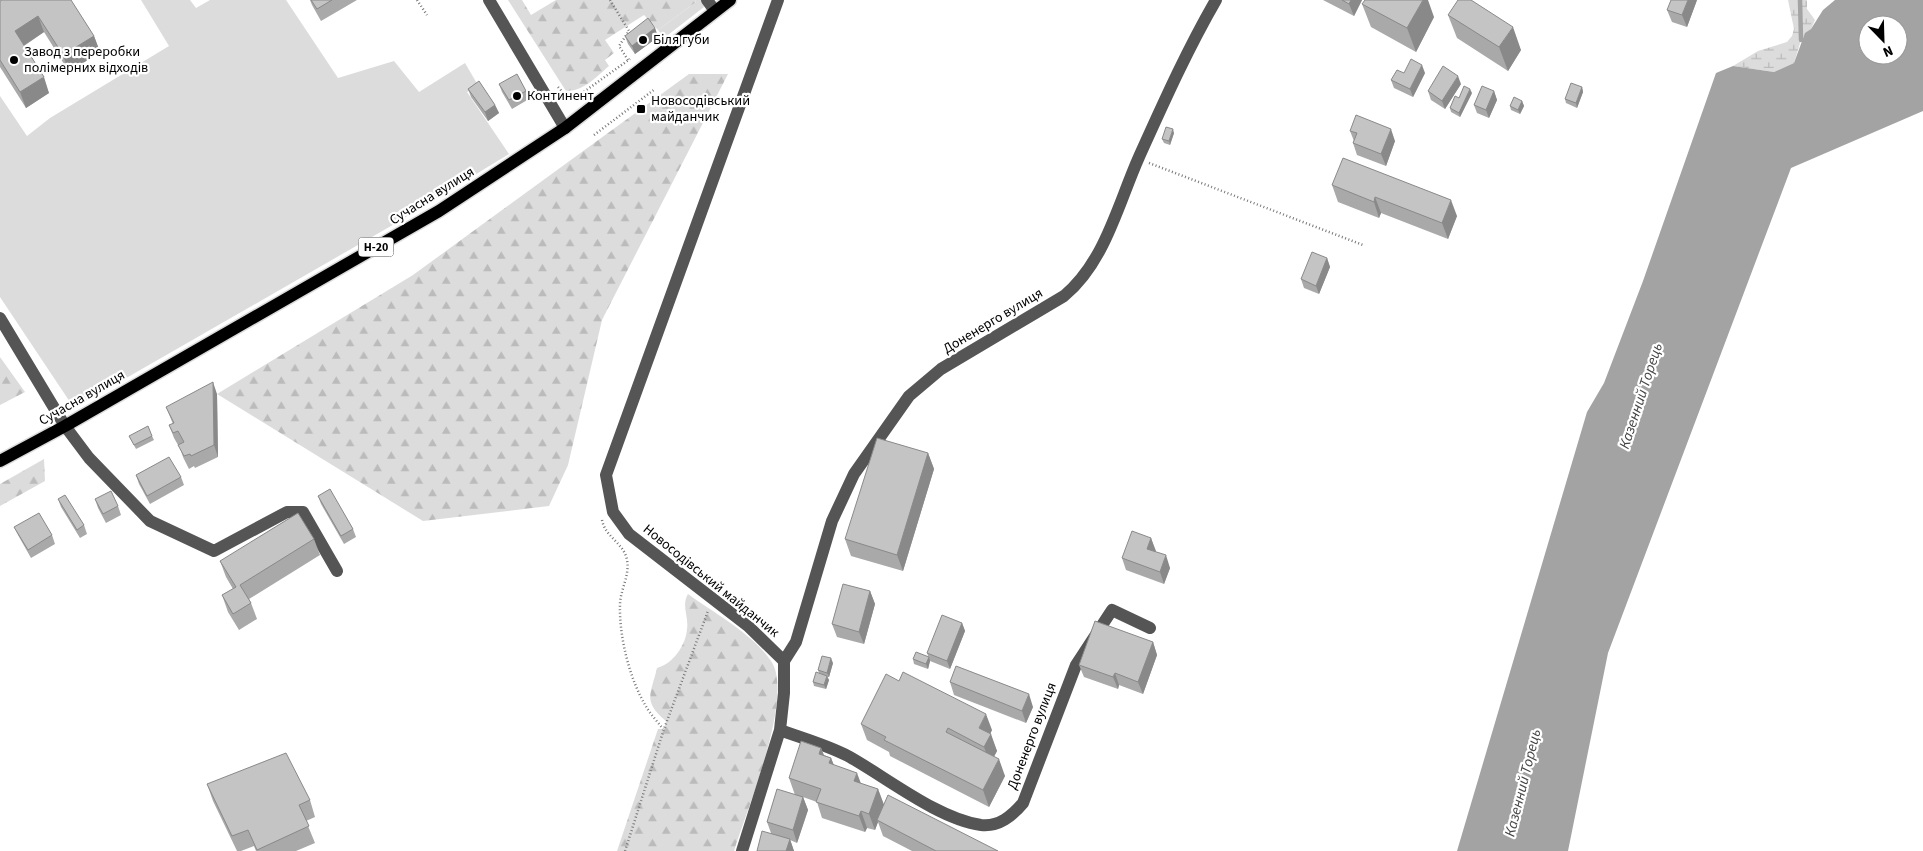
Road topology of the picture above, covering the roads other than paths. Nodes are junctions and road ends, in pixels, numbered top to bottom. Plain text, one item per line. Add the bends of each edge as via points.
1 (489, 0) edge
2 (707, 0) edge
3 (730, 0) edge
4 (778, 0) edge
5 (1216, 0) edge
6 (715, 11) junction
7 (565, 128) junction
8 (0, 318) edge
9 (64, 426) junction
10 (0, 461) edge
11 (336, 571) dead end
12 (1150, 628) dead end
13 (784, 661) junction
14 (780, 730) junction
15 (742, 851) edge

1 - 7 street
2 - 6 street
3 - 6 main road, Сучасна вулиця / Н-20
4 - 13 street, Новосодівський майданчик via 606,475 613,512 629,534 748,626
5 - 13 street, Доненерго вулиця via 1139,158 1102,244 1076,286 942,369 909,396 882,431 854,474 832,522 796,642
6 - 7 main road, Сучасна вулиця / Н-20
7 - 9 main road, Сучасна вулиця / Н-20 via 439,211
8 - 9 street
9 - 10 main road, Сучасна вулиця / Н-20
9 - 11 street via 89,458 150,521 214,551 287,512 303,512
12 - 14 street, Доненерго вулиця via 1112,610 1076,665 1023,803 1000,823 982,825 961,820 846,755
13 - 14 street
14 - 15 street

